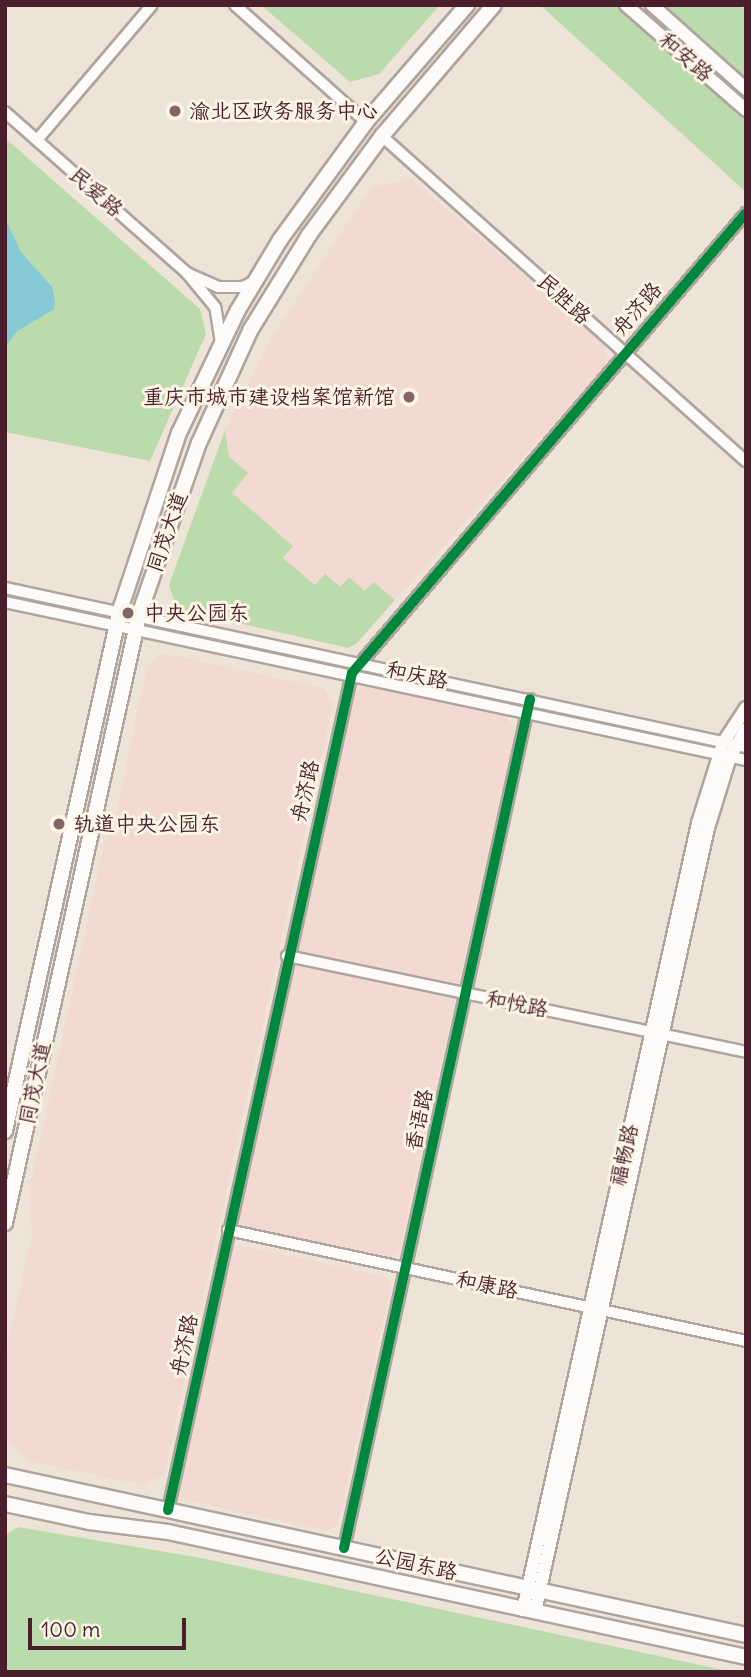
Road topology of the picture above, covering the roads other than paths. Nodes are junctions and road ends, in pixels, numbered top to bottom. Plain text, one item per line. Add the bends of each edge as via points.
1 (152, 5) edge
2 (235, 5) edge
3 (467, 5) edge
4 (494, 5) edge
5 (626, 5) edge
6 (652, 5) edge
7 (746, 89) edge
8 (746, 110) edge
9 (5, 112) edge
10 (366, 122) junction
11 (383, 136) junction
12 (37, 140) junction
13 (746, 213) edge
14 (187, 273) junction
15 (255, 281) junction
16 (221, 345) junction
17 (624, 353) junction
18 (746, 461) edge
19 (5, 588) edge
20 (5, 602) edge
21 (120, 610) junction
22 (138, 622) junction
23 (117, 625) junction
24 (358, 662) junction
25 (352, 673) junction
26 (530, 699) junction
27 (746, 708) edge
28 (527, 713) junction
29 (746, 729) edge
30 (730, 749) edge
31 (746, 760) edge
32 (287, 956) junction
33 (466, 994) junction
34 (657, 1033) junction
35 (746, 1052) edge
36 (5, 1131) edge
37 (5, 1223) edge
38 (228, 1230) junction
39 (406, 1268) junction
40 (596, 1309) junction
41 (746, 1341) edge
42 (5, 1464) edge
43 (5, 1475) edge
44 (33, 1480) junction
45 (5, 1504) edge
46 (27, 1508) junction
47 (168, 1510) junction
48 (5, 1512) edge
49 (344, 1548) junction
50 (534, 1589) junction
51 (529, 1611) junction
52 (746, 1635) edge
53 (746, 1657) edge

1 - 12 street
2 - 10 street
3 - 10 main road, 同茂大道
4 - 11 main road, 同茂大道
5 - 8 main road, 和安路
6 - 7 main road, 和安路
9 - 12 street, 民爱路
10 - 15 main road, 同茂大道
11 - 17 street, 民胜路
11 - 22 main road, 同茂大道 via 309,234 251,329 199,443
12 - 14 street, 民爱路
13 - 17 street, 舟济路
14 - 15 street via 218,288 243,287
14 - 16 street via 215,307
15 - 16 main road, 同茂大道
16 - 21 main road, 同茂大道 via 178,433
17 - 18 street, 民胜路
17 - 24 street, 舟济路
19 - 21 street, 和庆路
20 - 23 street, 和庆路
21 - 22 street, 和庆路
21 - 23 main road, 同茂大道
22 - 23 street, 和庆路
22 - 24 street, 和庆路
22 - 25 street, 和庆路
22 - 37 main road, 同茂大道
23 - 36 main road, 同茂大道
24 - 25 street, 舟济路
24 - 26 street, 和庆路
25 - 28 street, 和庆路
25 - 32 street, 舟济路
26 - 28 street, 香语路
26 - 30 street, 和庆路
27 - 30 main road, 福畅路
28 - 30 street, 和庆路
28 - 33 street, 香语路
29 - 30 main road, 福畅路
30 - 31 street, 和庆路
30 - 34 main road, 福畅路 via 698,823
32 - 33 street, 和悦路
32 - 38 street, 舟济路
33 - 34 street, 和悦路
33 - 39 street, 香语路
34 - 35 street, 和悦路
34 - 40 main road, 福畅路
38 - 39 street, 和康路
38 - 47 street, 舟济路
39 - 40 street, 和康路
39 - 49 street, 香语路
40 - 41 street, 和康路
40 - 50 main road, 福畅路
42 - 44 main road
43 - 44 main road, 公园东路
44 - 47 main road, 公园东路
45 - 46 main road, 公园东路
46 - 48 main road
46 - 51 main road, 公园东路 via 168,1532
47 - 49 main road, 公园东路
49 - 50 main road, 公园东路
50 - 51 main road, 福畅路
50 - 52 main road, 公园东路
51 - 53 main road, 公园东路

